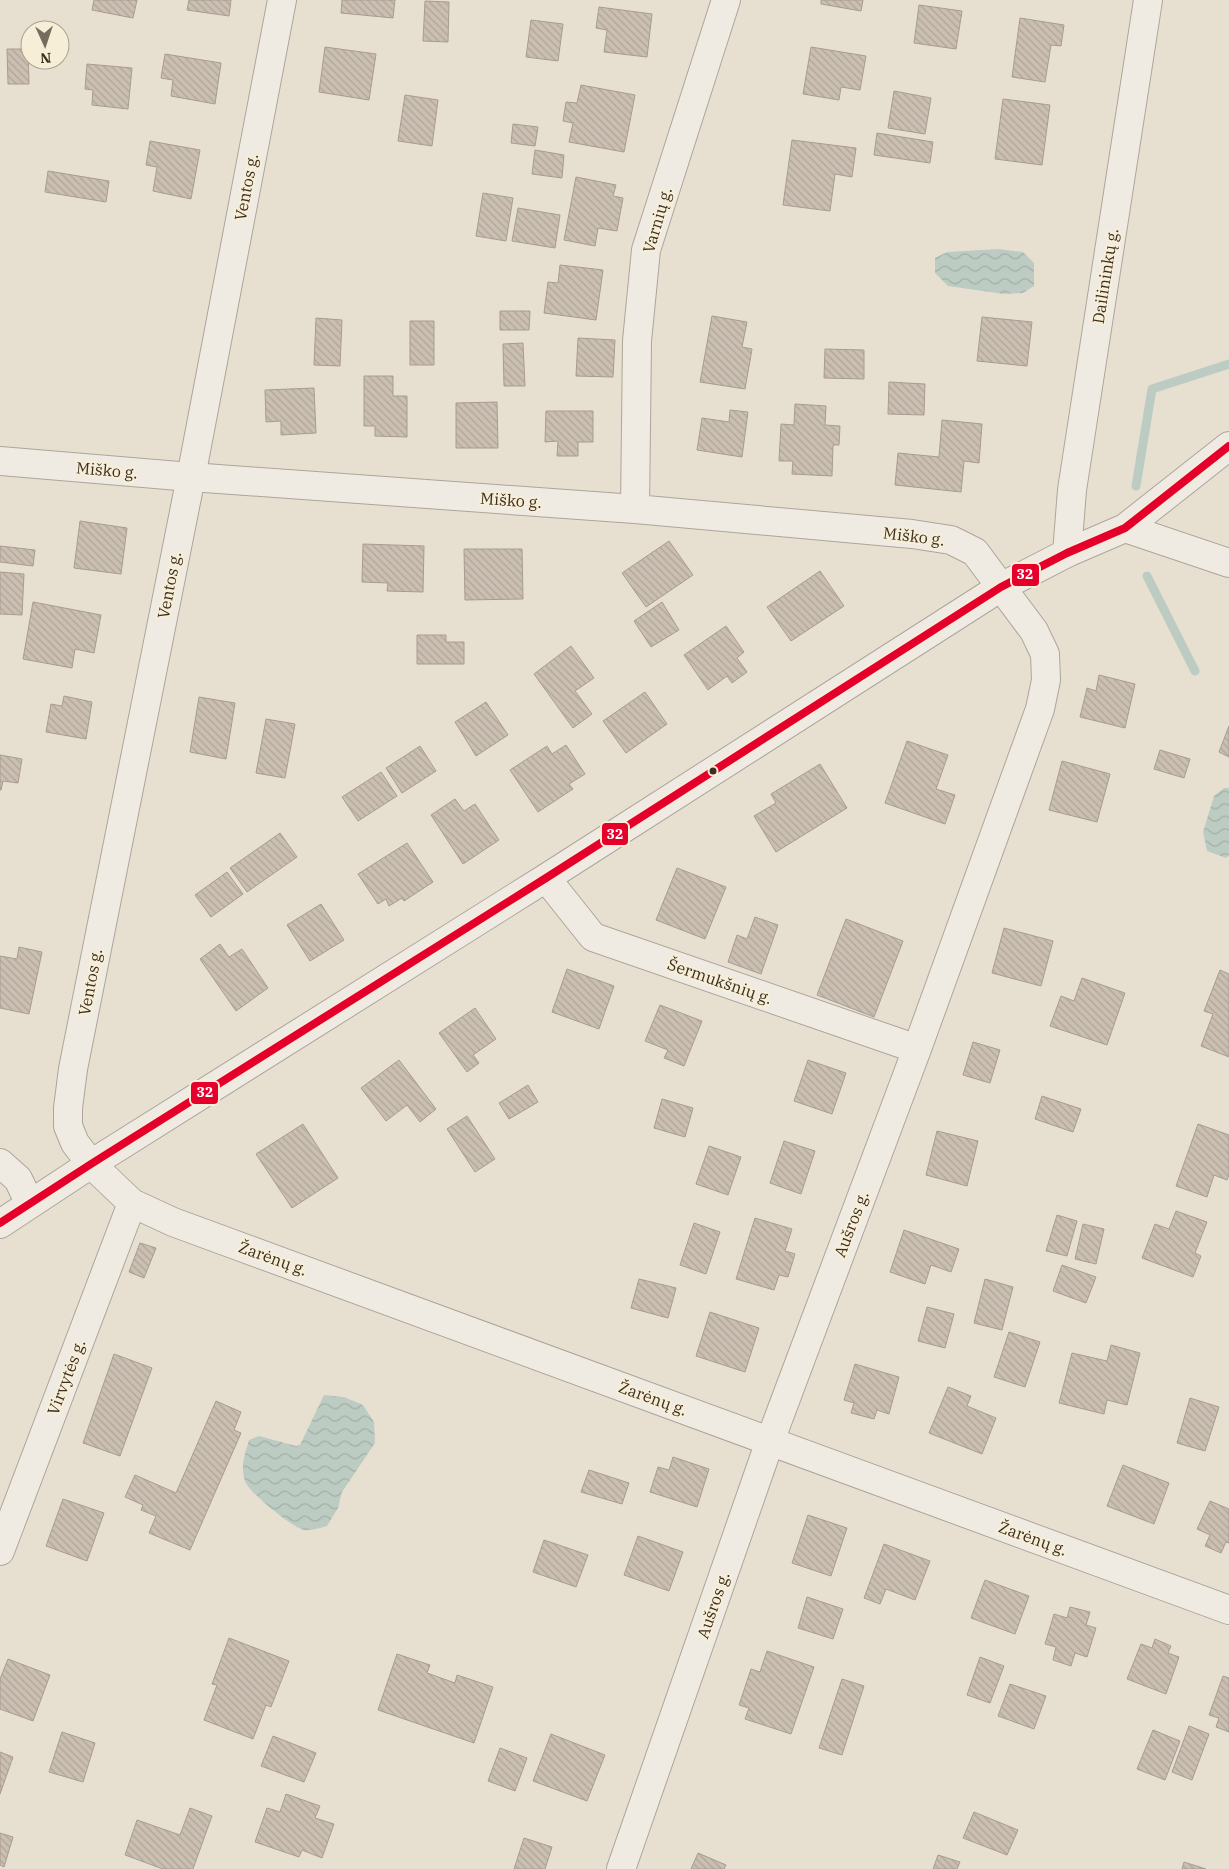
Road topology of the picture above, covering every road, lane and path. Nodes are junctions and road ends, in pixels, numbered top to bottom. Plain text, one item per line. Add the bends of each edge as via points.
1 (282, 0) edge
2 (726, 0) edge
3 (1148, 0) edge
4 (1229, 446) edge
5 (0, 461) edge
6 (191, 478) junction
7 (635, 509) junction
8 (1125, 528) junction
9 (1067, 553) junction
10 (1229, 562) edge
11 (1001, 587) junction
12 (546, 878) junction
13 (917, 1049) junction
14 (0, 1163) edge
15 (91, 1164) junction
16 (132, 1203) junction
17 (30, 1204) junction
18 (0, 1224) edge
19 (770, 1441) junction
20 (0, 1551) edge
21 (1229, 1610) edge
22 (621, 1869) edge

1 - 6 street, Ventos g.
2 - 7 street, Varnių g. via 646,250 637,341
3 - 9 street, Dailininkų g. via 1072,490
4 - 8 street
5 - 6 street, Miško g.
6 - 7 street, Miško g.
6 - 15 street, Ventos g. via 73,1069 68,1126 75,1143
7 - 11 street, Miško g. via 950,540 975,552
8 - 9 street
8 - 10 street
9 - 11 street
11 - 12 street
11 - 13 street, Aušros g. via 1034,631 1045,654 1046,680 1040,709
12 - 13 street, Šermukšnių g. via 593,937
12 - 15 street
13 - 19 street, Aušros g.
14 - 17 street via 18,1179
15 - 16 street, Žarėnų g.
15 - 17 street
16 - 19 street, Žarėnų g. via 191,1228
16 - 20 street, Virvytės g.
17 - 18 street
19 - 21 street, Žarėnų g.
19 - 22 street, Aušros g.

